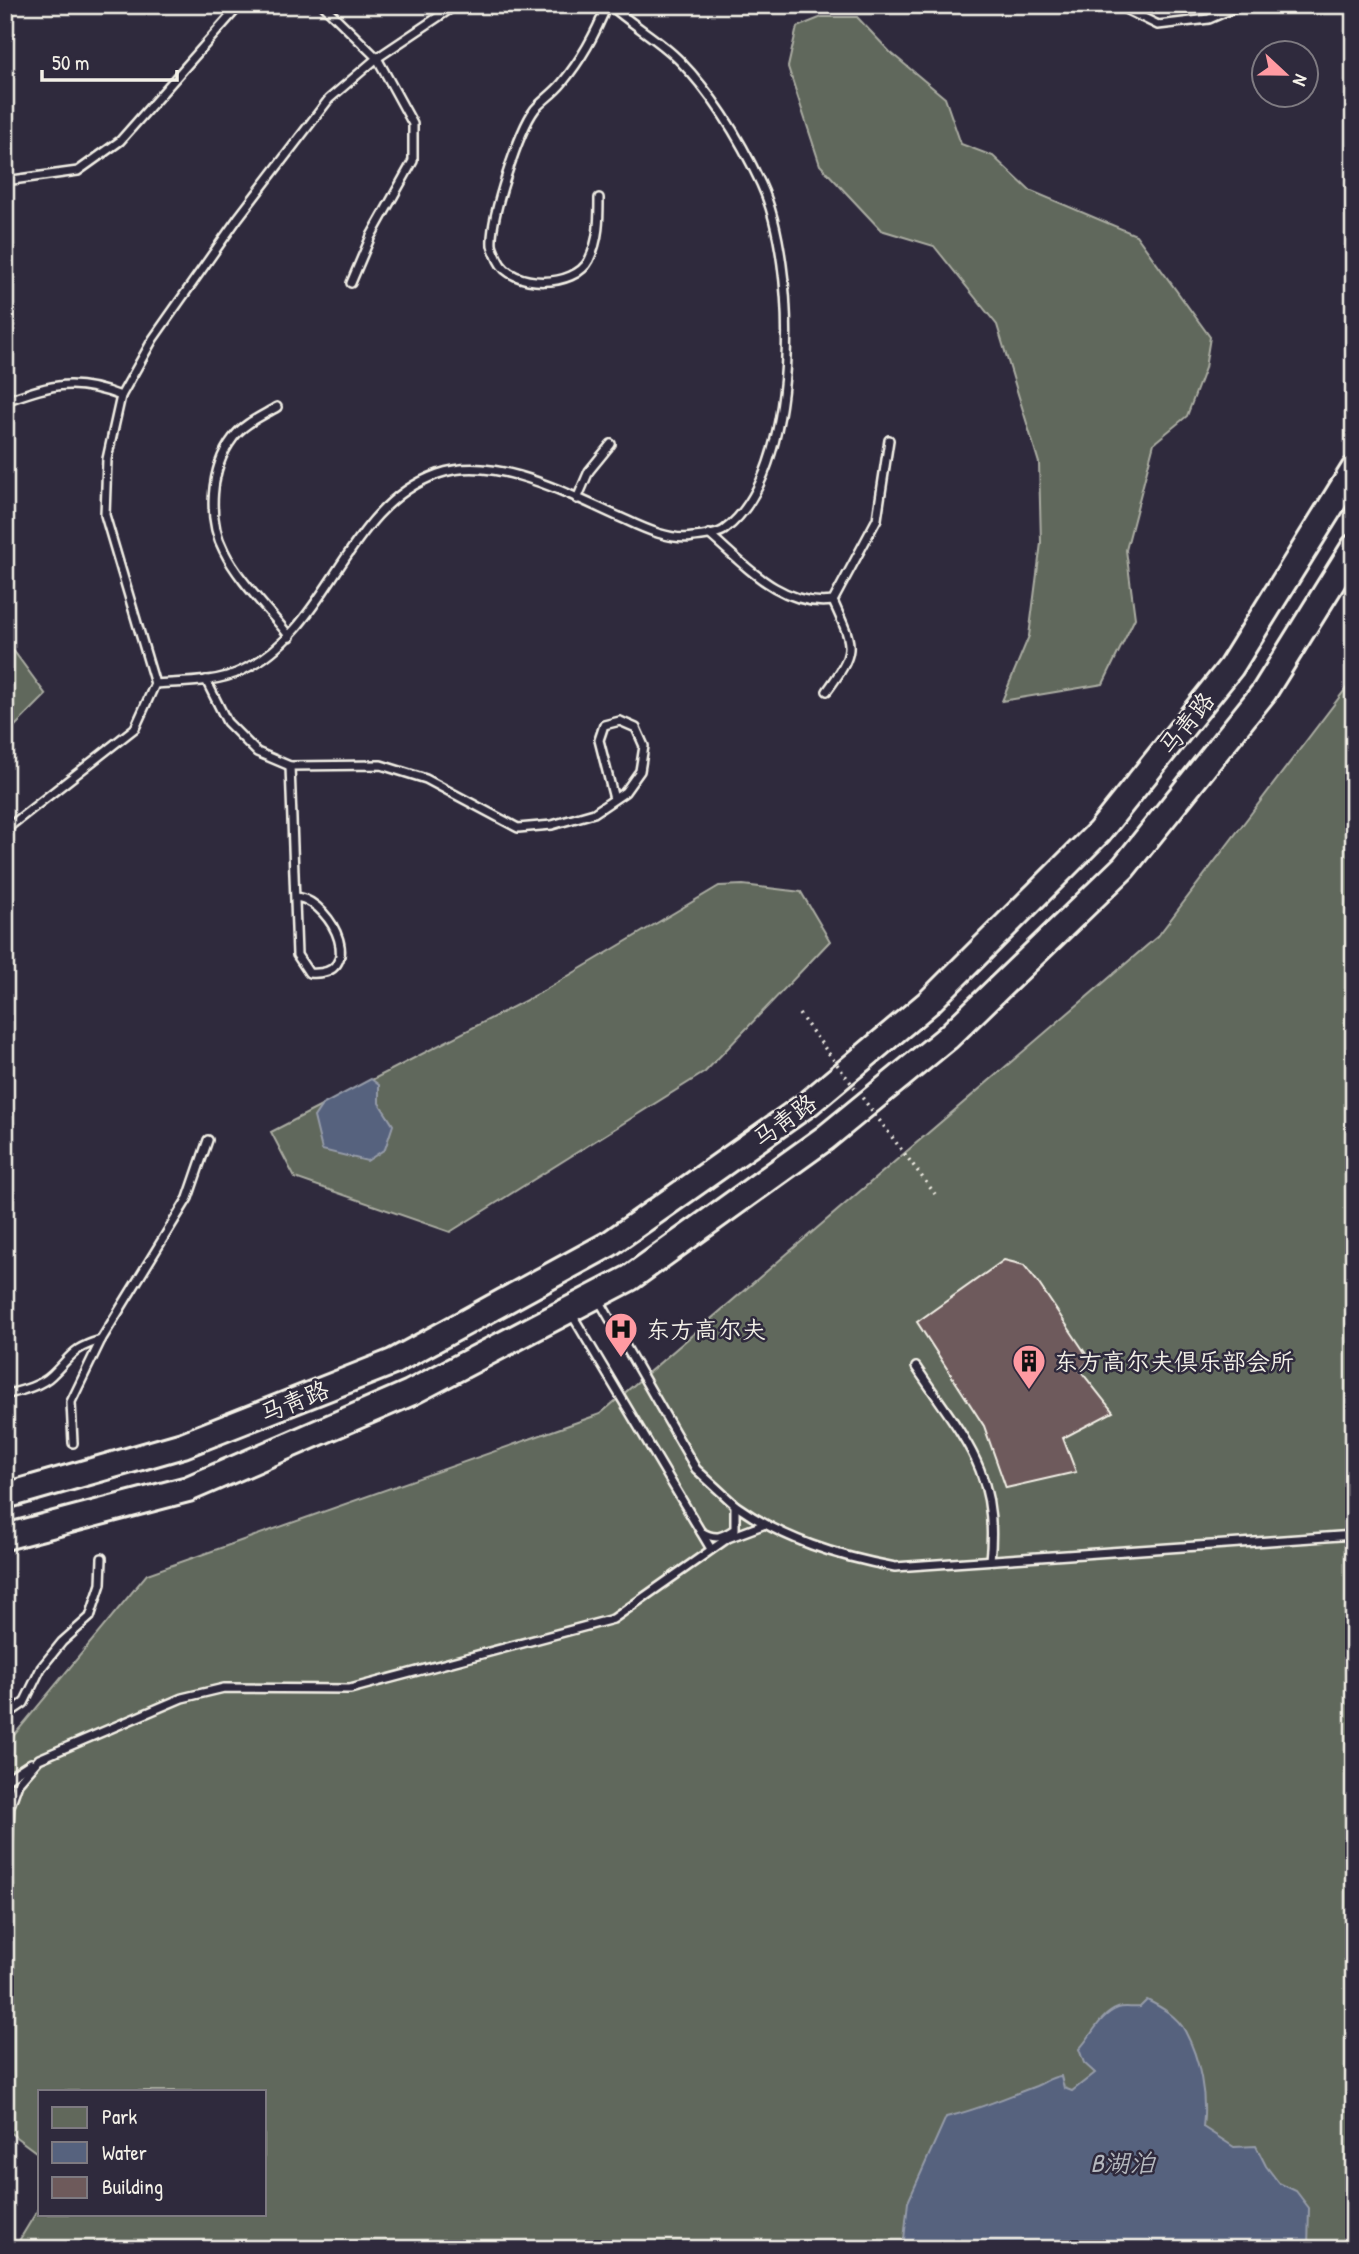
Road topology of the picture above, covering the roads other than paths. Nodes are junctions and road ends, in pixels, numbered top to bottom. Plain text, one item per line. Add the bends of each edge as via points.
1 (240, 5) edge
2 (323, 5) edge
3 (456, 5) edge
4 (609, 5) edge
5 (1117, 5) edge
6 (1241, 5) edge
7 (377, 58) junction
8 (5, 181) edge
9 (599, 198) dead end
10 (351, 283) dead end
11 (121, 396) junction
12 (5, 401) edge
13 (277, 407) dead end
14 (889, 440) dead end
15 (611, 444) dead end
16 (1354, 469) edge
17 (577, 499) junction
18 (709, 534) junction
19 (1354, 547) edge
20 (832, 601) junction
21 (290, 636) junction
22 (206, 680) junction
23 (155, 684) junction
24 (827, 691) dead end
25 (290, 766) junction
26 (614, 799) junction
27 (5, 835) edge
28 (297, 897) junction
29 (208, 1140) dead end
30 (596, 1296) junction
31 (569, 1310) junction
32 (101, 1340) junction
33 (916, 1367) dead end
34 (5, 1395) edge
35 (73, 1443) dead end
36 (5, 1496) edge
37 (736, 1505) junction
38 (762, 1525) junction
39 (701, 1532) junction
40 (1354, 1535) edge
41 (5, 1537) edge
42 (711, 1549) junction
43 (102, 1558) dead end
44 (990, 1560) junction
45 (5, 1716) edge
46 (39, 1759) junction
47 (5, 1780) edge
48 (5, 1903) edge

1 - 8 lane via 120,141 78,171
2 - 7 lane
3 - 7 lane
4 - 9 lane via 582,56 534,111 518,147 494,223 492,246 500,264 538,283 566,278 589,262 599,230
4 - 18 lane via 680,60 723,116 762,186 783,268 788,337 773,453 748,505 722,531
5 - 6 lane via 1158,25 1209,19
7 - 10 lane via 413,124 413,161
7 - 11 lane via 329,99 238,218 153,339
11 - 12 lane via 95,385 69,384 48,385
11 - 23 lane via 107,459 105,515
13 - 21 lane via 233,438 219,466 214,527 225,553
14 - 20 lane via 877,519
15 - 17 lane via 589,471
16 - 36 highway, 马青路 via 1231,667 1099,832 928,1003 809,1103 609,1244 393,1362 183,1445
17 - 18 lane via 650,531 688,538
17 - 21 lane via 534,480 479,468 439,473 381,510
18 - 20 lane via 770,587 812,604
19 - 30 highway, 马青路 via 1264,692 1124,867 947,1038 825,1138 640,1270
20 - 24 lane via 851,641 846,664
21 - 22 lane via 279,649 240,672
22 - 23 lane
22 - 25 lane via 227,722 257,752
23 - 27 lane via 135,728 10,826
25 - 26 lane via 381,765 426,779 518,828 552,825 594,813
25 - 28 lane
26 - 26 lane via 599,740 604,725 620,721 636,728 644,746 640,771
28 - 28 lane via 298,955 309,973 323,974 340,957 341,943 316,905
29 - 32 lane via 188,1198
30 - 31 highway, 马青路
30 - 37 lane via 696,1469
31 - 39 lane
31 - 41 highway, 马青路 via 410,1393 188,1489
32 - 34 lane via 66,1357 50,1377
32 - 35 lane via 71,1402
33 - 44 lane via 977,1459 992,1504
37 - 38 lane
37 - 39 lane via 735,1529 723,1538
38 - 42 lane
38 - 44 lane via 845,1557 895,1567
39 - 42 lane
40 - 44 lane
42 - 46 lane via 612,1619 350,1689 224,1688 183,1699
43 - 45 lane via 101,1584 90,1617 41,1668 24,1703
46 - 47 lane
46 - 48 lane via 18,1783 10,1806

